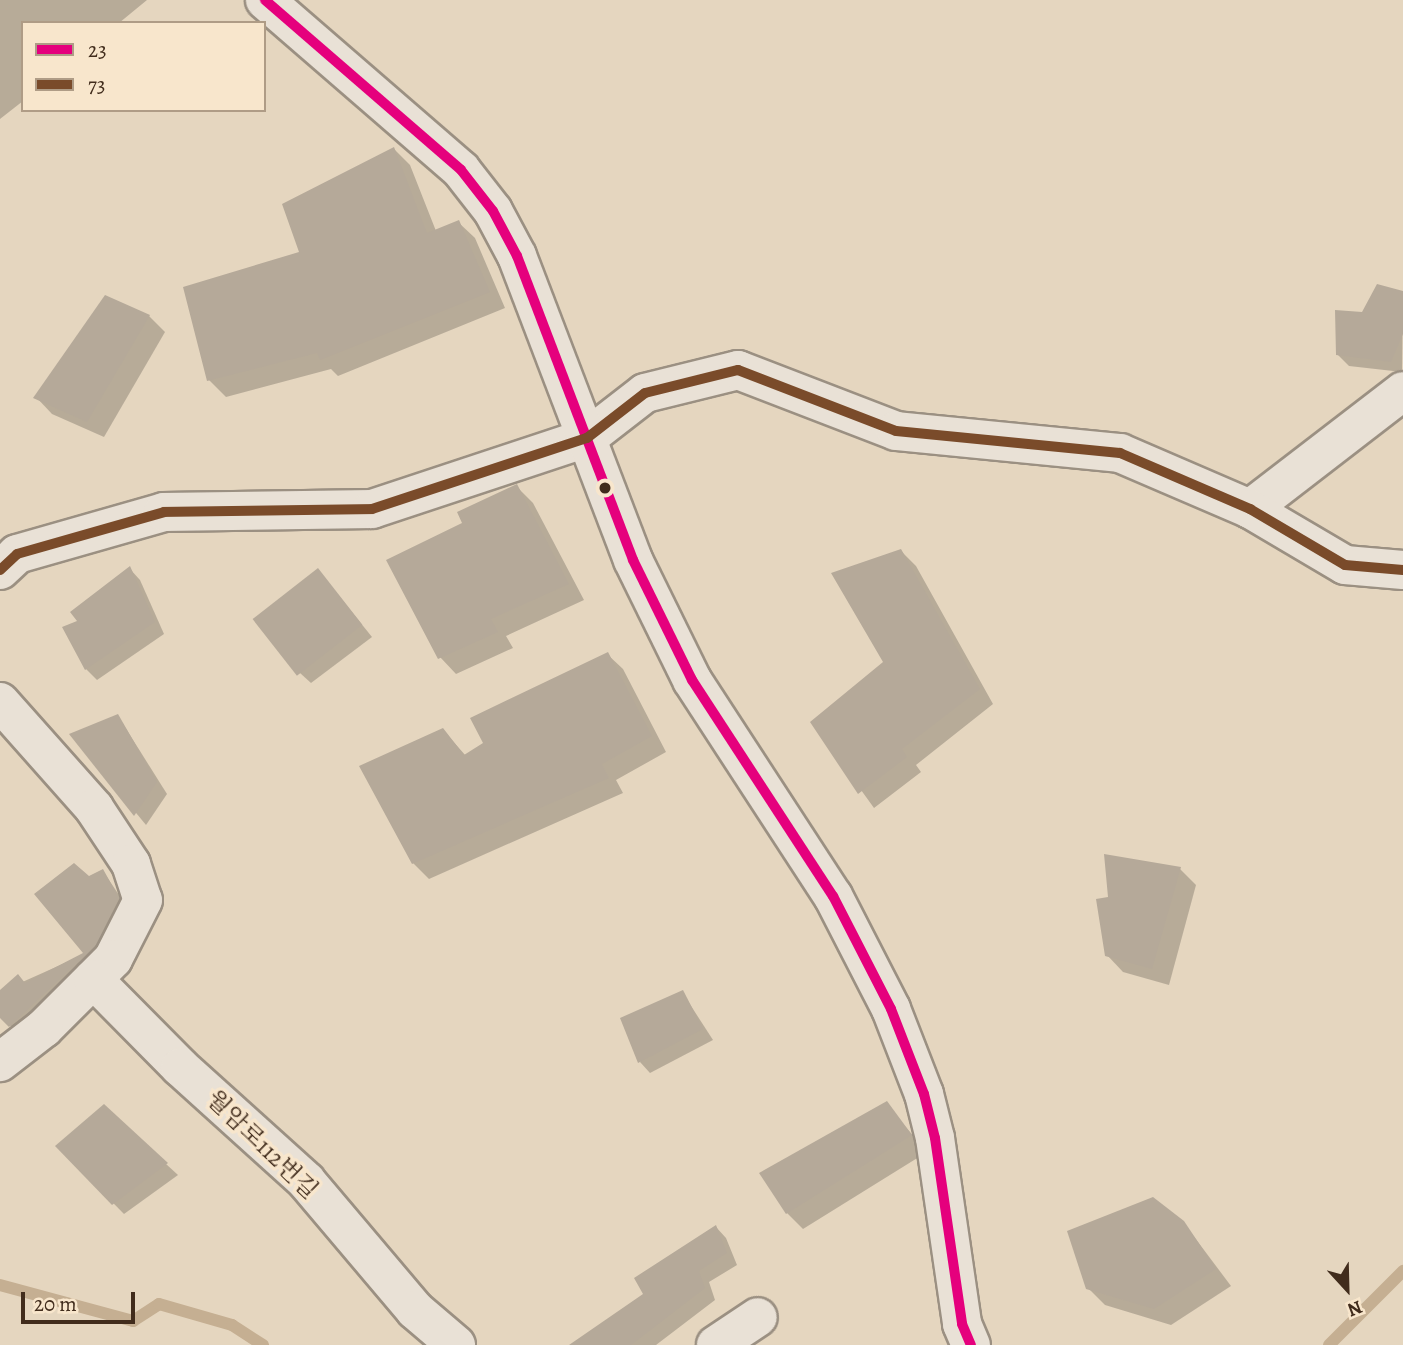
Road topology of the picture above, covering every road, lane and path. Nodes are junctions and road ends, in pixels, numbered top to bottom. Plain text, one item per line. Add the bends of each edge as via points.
1 (265, 0) edge
2 (1403, 391) edge
3 (587, 438) junction
4 (1250, 509) junction
5 (0, 570) edge
6 (1403, 570) edge
7 (0, 702) edge
8 (93, 979) junction
9 (0, 1062) edge
10 (758, 1317) dead end
11 (456, 1345) edge
12 (716, 1345) edge
13 (971, 1345) edge

1 - 3 street via 461,170 493,211 517,256
2 - 4 street
3 - 4 street via 645,393 738,370 896,430 1120,453
3 - 5 street via 372,509 164,512 18,554
3 - 13 street via 633,560 692,680 832,896 891,1009 924,1094 935,1138 962,1324
4 - 6 street via 1346,565
7 - 8 street via 94,808 131,864 142,900 113,960
8 - 9 street via 44,1028
8 - 11 street, 월암로112번길 via 180,1067 306,1181 415,1310
10 - 12 street

